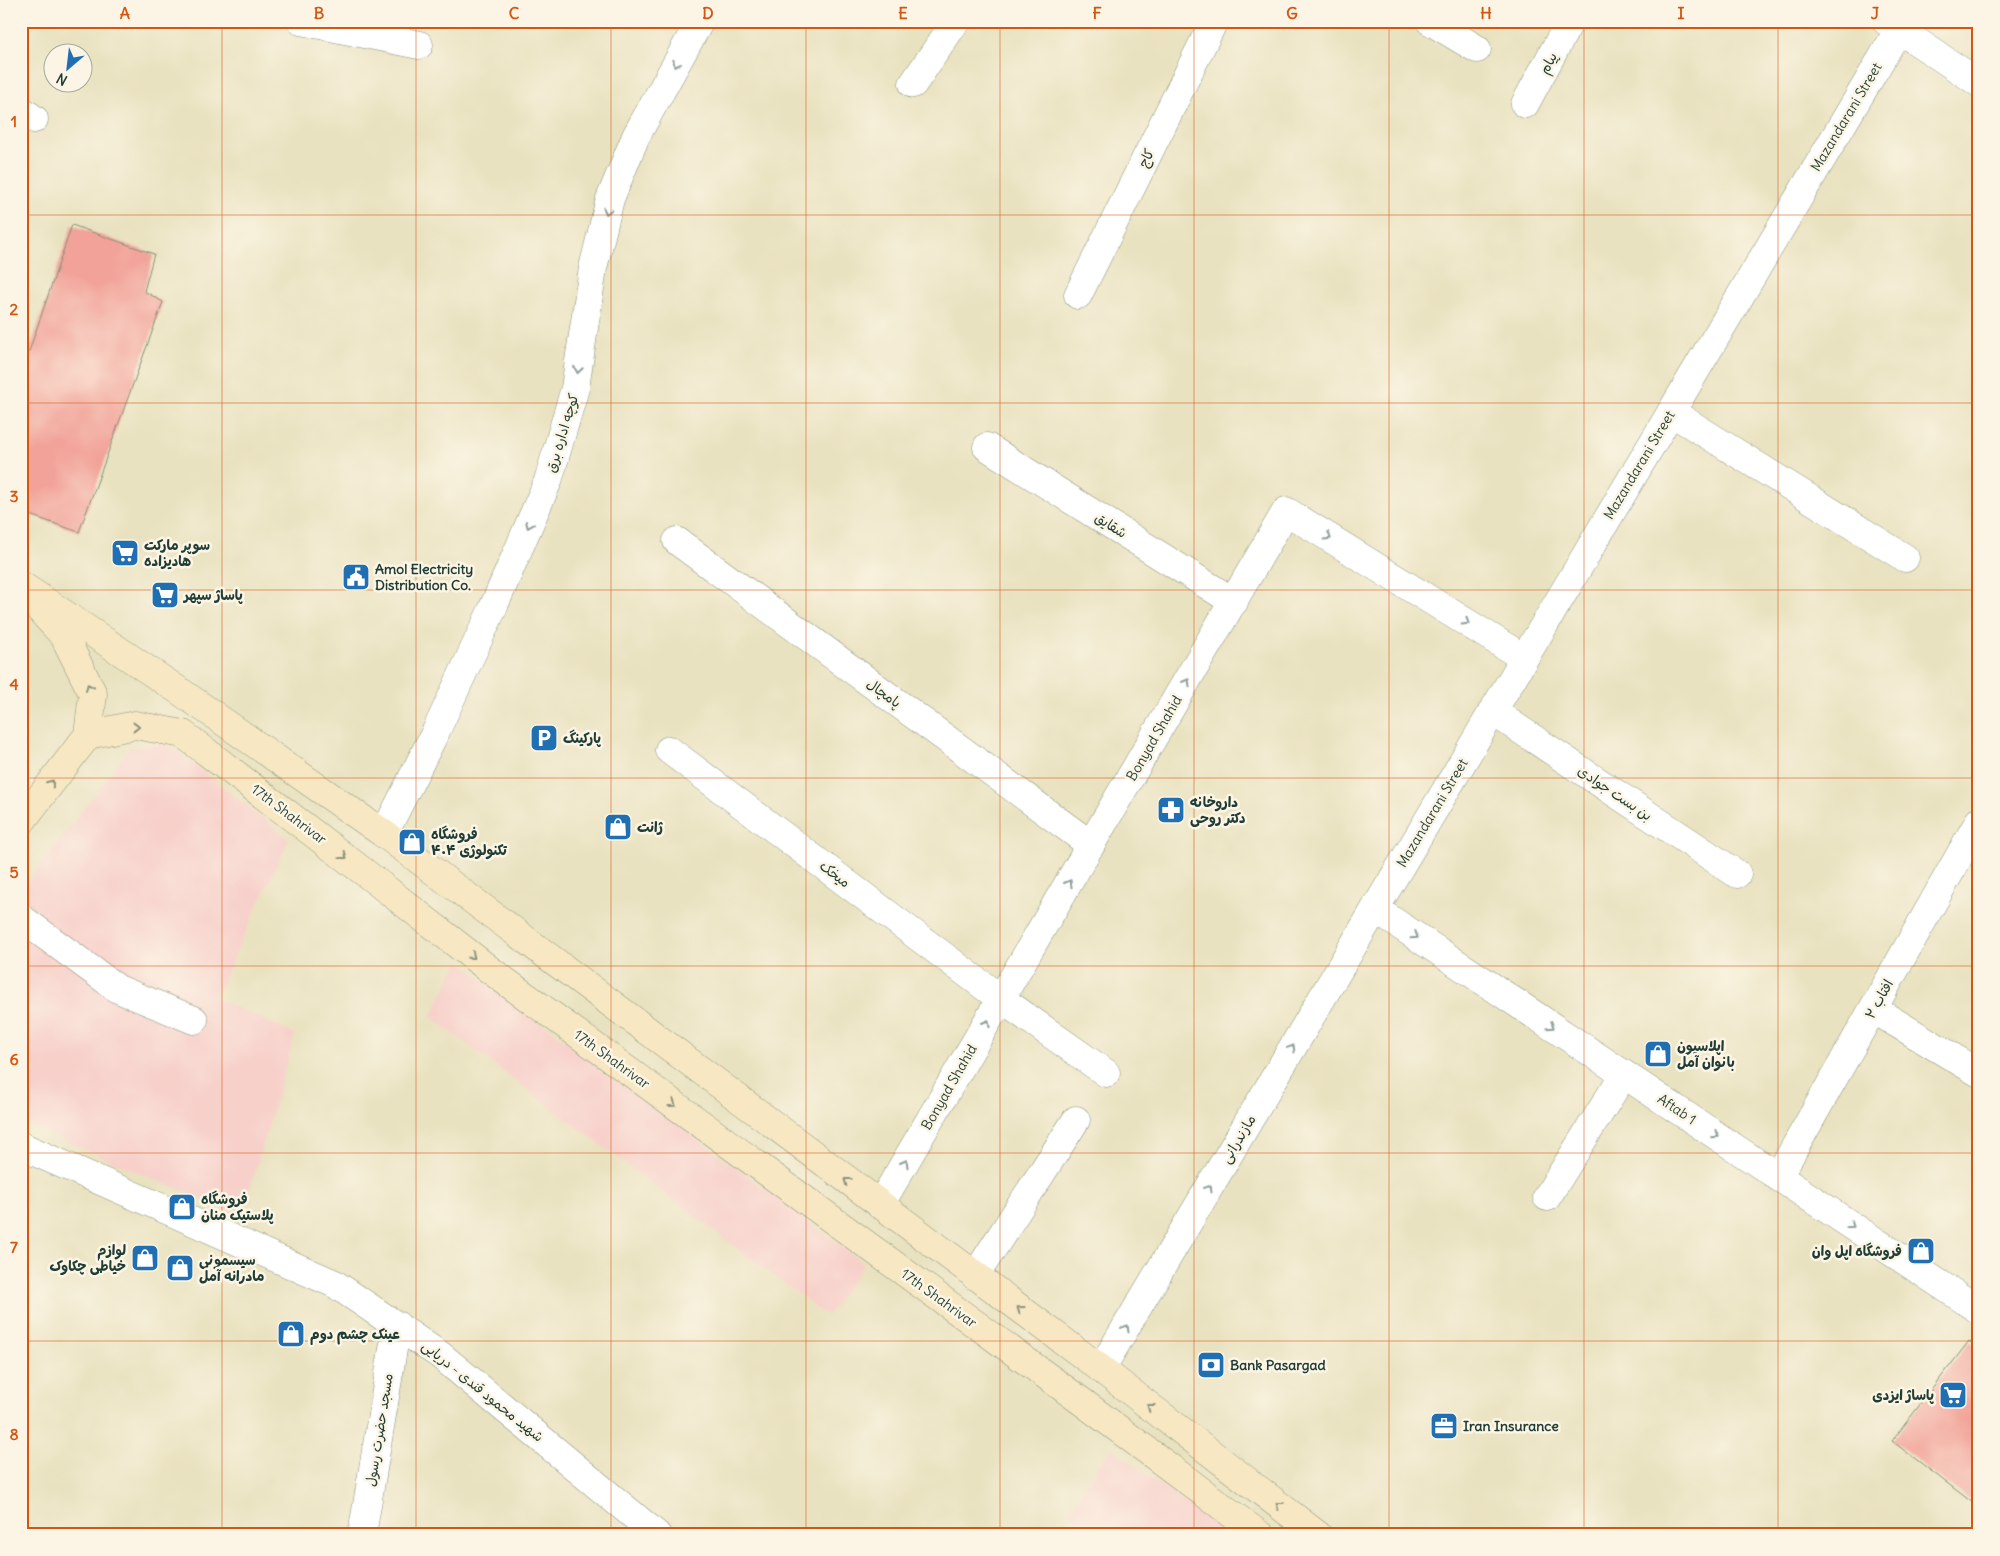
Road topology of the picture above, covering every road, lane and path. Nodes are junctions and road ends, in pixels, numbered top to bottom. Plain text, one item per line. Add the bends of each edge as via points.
1 (301, 21) edge
2 (700, 21) edge
3 (956, 21) edge
4 (1214, 21) edge
5 (1430, 21) edge
6 (1570, 21) edge
7 (1896, 24) edge
8 (420, 45) dead end
9 (1477, 49) dead end
10 (1979, 83) edge
11 (913, 84) dead end
12 (1525, 104) dead end
13 (1078, 295) dead end
14 (1671, 412) junction
15 (987, 447) dead end
16 (677, 541) dead end
17 (1905, 558) dead end
18 (21, 585) edge
19 (21, 590) edge
20 (1234, 602) junction
21 (1524, 658) junction
22 (1492, 711) junction
23 (88, 735) junction
24 (669, 750) dead end
25 (1979, 821) edge
26 (21, 822) edge
27 (384, 834) junction
28 (1091, 846) junction
29 (1737, 874) dead end
30 (1375, 909) junction
31 (21, 918) edge
32 (1001, 999) junction
33 (1873, 1009) junction
34 (194, 1020) dead end
35 (1106, 1073) dead end
36 (1979, 1073) edge
37 (1624, 1074) junction
38 (1076, 1120) dead end
39 (21, 1146) edge
40 (1778, 1176) junction
41 (1547, 1197) dead end
42 (880, 1206) junction
43 (975, 1276) junction
44 (1979, 1310) edge
45 (397, 1325) junction
46 (1101, 1370) junction
47 (362, 1535) edge
48 (657, 1535) edge
49 (1260, 1535) edge
50 (1318, 1535) edge

1 - 8 street
2 -> 27 street, کوچه اداره برق via 636,136 610,199 594,268 575,388 548,481 437,729
3 - 11 street
4 - 13 street, کاج
5 - 9 street
6 - 12 street, پیام
7 - 10 street
7 - 14 street, Mazandarani Street
14 - 17 street
14 - 21 street, Mazandarani Street
15 - 20 street, شقایق
16 - 28 street, پامچال
18 - 27 main road
23 -> 19 main road via 93,694 64,636
20 -> 21 street, Bonyad Shahid via 1286,511
28 -> 20 street, Bonyad Shahid
21 - 22 street, Mazandarani Street
22 - 29 street, بن بست جوادی
22 - 30 street, Mazandarani Street
26 -> 23 main road
23 -> 49 main road, 17th Shahrivar via 135,725 183,734 490,970 1082,1401
24 - 32 street, میخک
25 - 33 street, افتاب ۲
42 -> 27 main road
32 -> 28 street, Bonyad Shahid
30 -> 37 street, Aftab 1
46 -> 30 street, مازندرانی
31 - 34 street via 118,989
32 - 35 street, میخک
42 -> 32 street, Bonyad Shahid
33 - 36 street
33 - 40 street, افتاب ۲
37 -> 40 street, Aftab 1
37 - 41 street
38 - 43 street
39 - 45 street, شهید محمود قندی - دریایی via 335,1284
40 -> 44 street, Aftab 1
42 - 43 main road
46 -> 43 main road
45 - 47 street, مسجد حضرت رسول
45 - 48 street, شهید محمود قندی - دریایی via 440,1355
50 -> 46 main road

